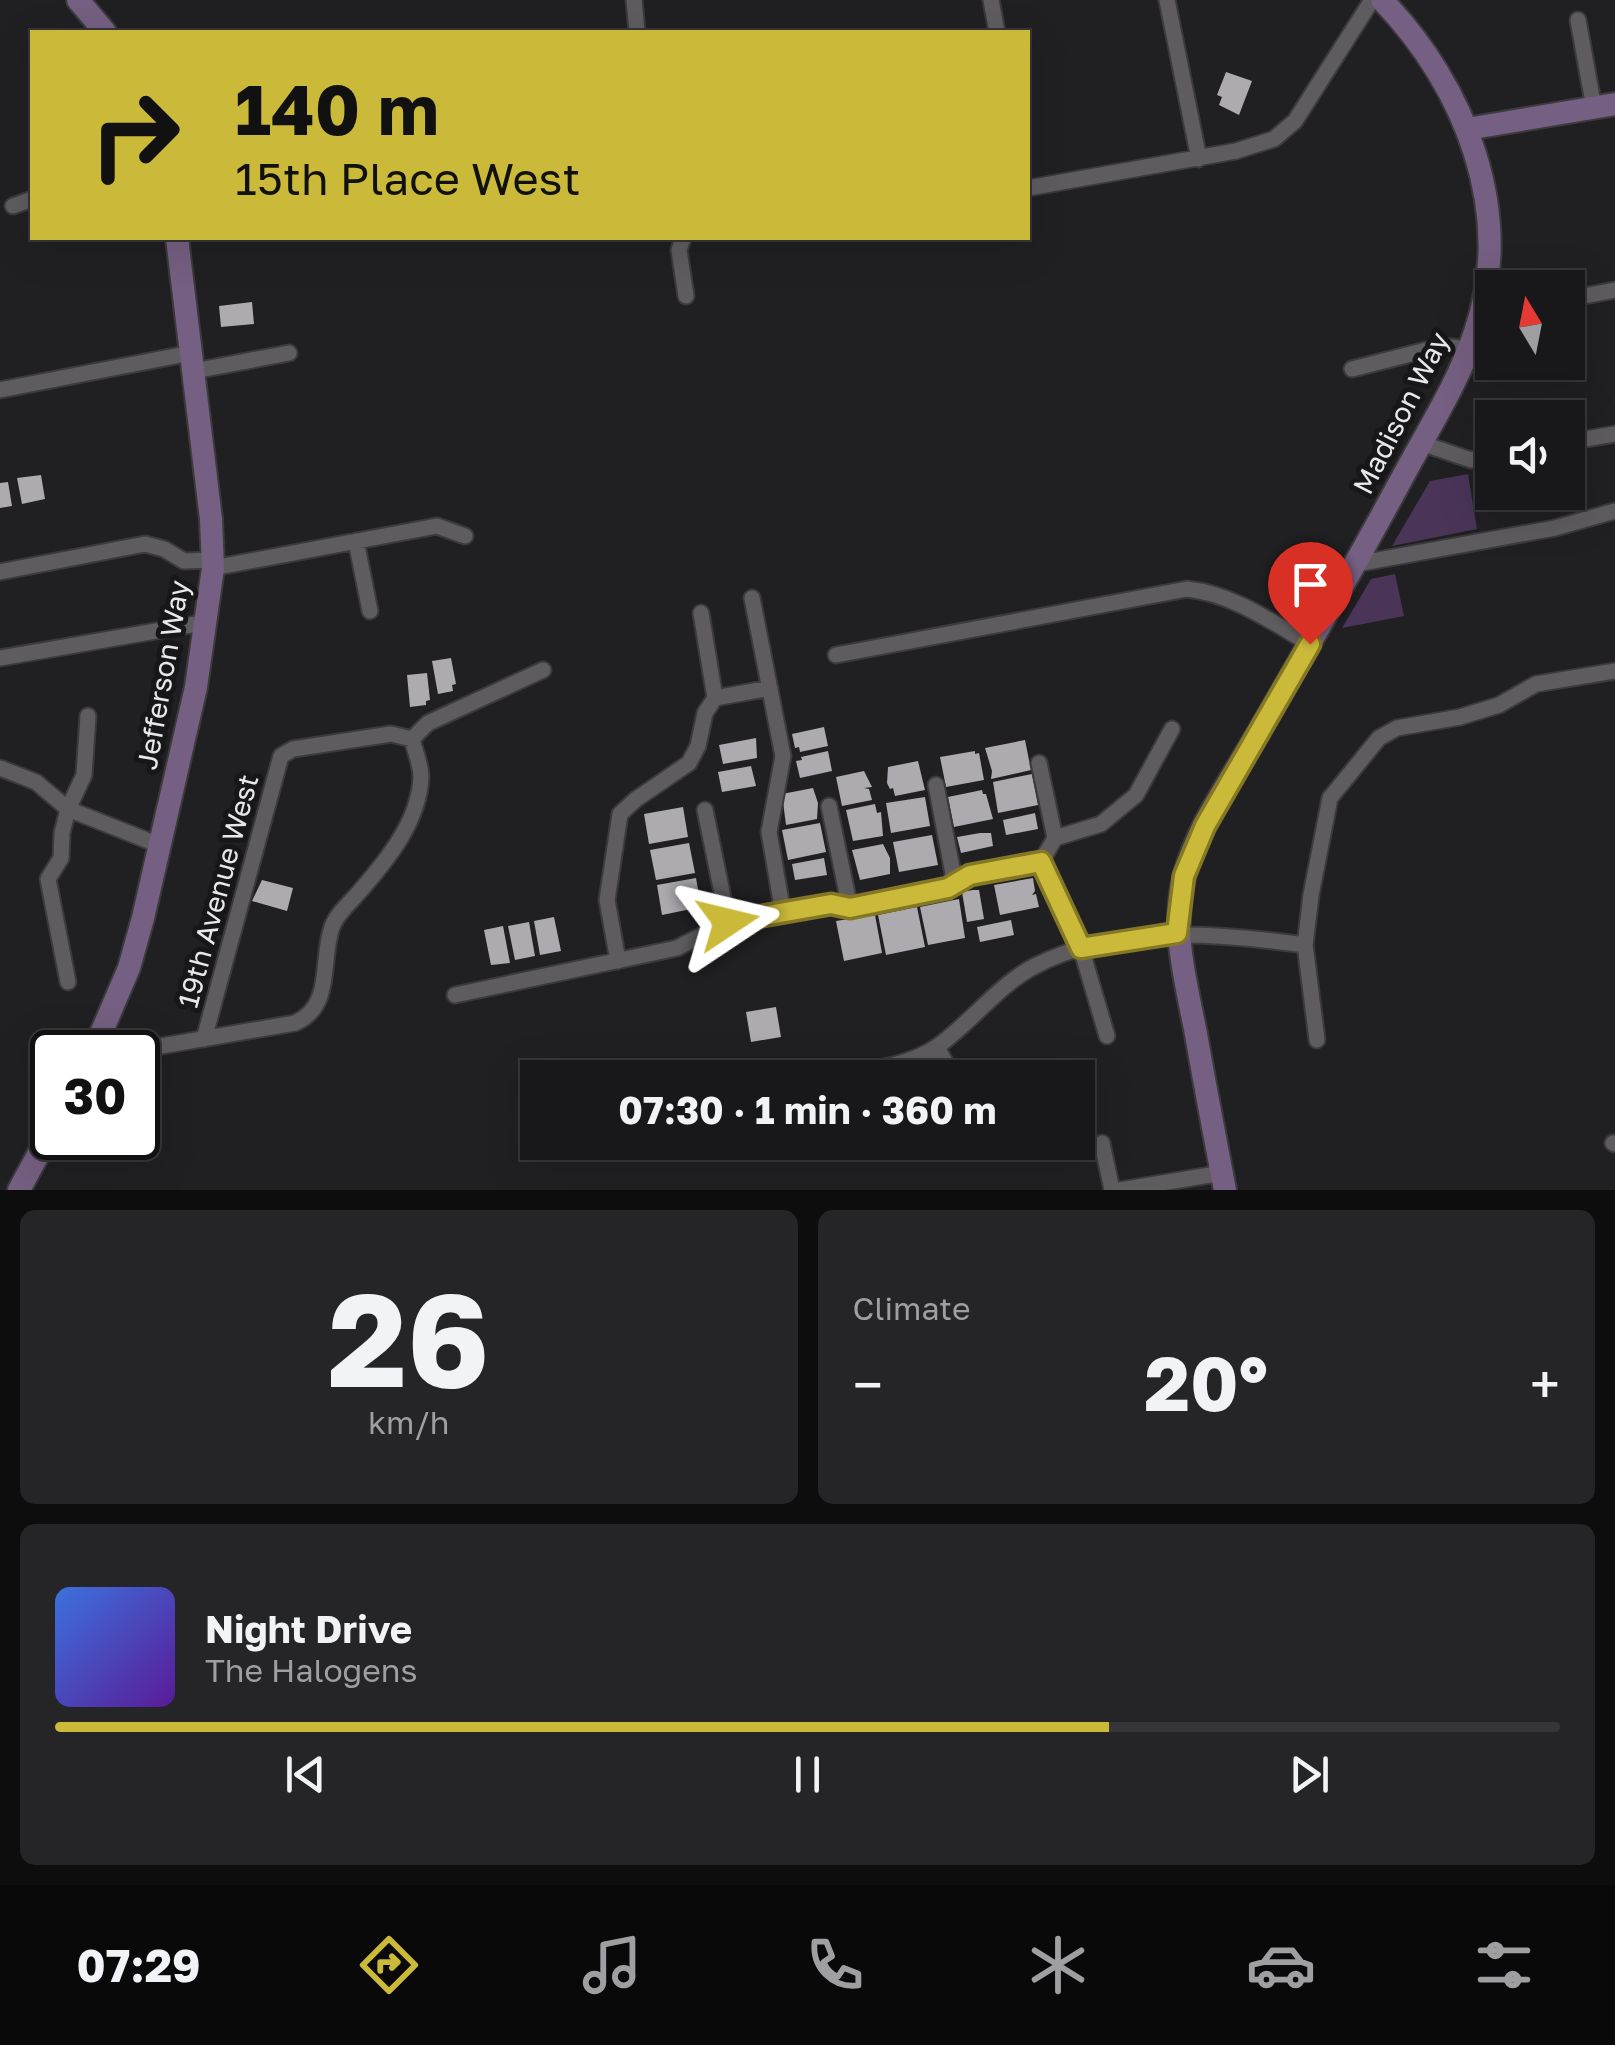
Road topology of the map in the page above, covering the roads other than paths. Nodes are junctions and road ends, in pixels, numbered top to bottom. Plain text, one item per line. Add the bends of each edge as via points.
1 (78, 0) edge
2 (634, 0) edge
3 (991, 0) edge
4 (1167, 0) edge
5 (1372, 0) edge
6 (1382, 0) edge
7 (1578, 20) dead end
8 (104, 30) edge
9 (637, 30) edge
10 (998, 30) edge
11 (1604, 106) edge
12 (1467, 129) junction
13 (1199, 159) junction
14 (1030, 187) edge
15 (30, 200) edge
16 (13, 206) dead end
17 (176, 240) edge
18 (682, 240) edge
19 (1489, 270) edge
20 (1615, 290) edge
21 (686, 296) dead end
22 (1585, 296) edge
23 (1475, 337) edge
24 (1469, 349) junction
25 (289, 353) dead end
26 (193, 362) junction
27 (1352, 370) dead end
28 (0, 390) edge
29 (1615, 434) edge
30 (1585, 439) edge
31 (1420, 443) junction
32 (1475, 459) edge
33 (1615, 511) edge
34 (465, 536) dead end
35 (356, 541) junction
36 (213, 564) junction
37 (1356, 564) junction
38 (0, 572) edge
39 (752, 598) dead end
40 (370, 611) dead end
41 (701, 614) dead end
42 (208, 622) junction
43 (1310, 644) junction
44 (836, 655) dead end
45 (0, 658) edge
46 (543, 670) dead end
47 (1615, 670) edge
48 (770, 688) junction
49 (715, 698) junction
50 (88, 716) dead end
51 (1172, 730) dead end
52 (412, 739) junction
53 (1039, 763) dead end
54 (0, 768) edge
55 (936, 785) dead end
56 (829, 806) dead end
57 (68, 809) junction
58 (704, 810) dead end
59 (1054, 838) junction
60 (159, 845) junction
61 (1041, 862) junction
62 (955, 884) junction
63 (850, 908) junction
64 (783, 913) junction
65 (728, 922) junction
66 (1177, 933) junction
67 (1305, 945) junction
68 (1081, 948) junction
69 (618, 961) junction
70 (68, 982) dead end
71 (455, 995) dead end
72 (104, 1030) edge
73 (1107, 1036) dead end
74 (204, 1039) junction
75 (1316, 1040) dead end
76 (160, 1046) edge
77 (937, 1047) junction
78 (912, 1060) edge
79 (944, 1060) edge
80 (1102, 1144) dead end
81 (35, 1160) edge
82 (1223, 1182) edge
83 (19, 1190) edge
84 (1112, 1190) edge
85 (1120, 1190) edge

1 - 8 street
2 - 9 street
3 - 10 street
4 - 13 street
5 - 13 street via 1296,121 1274,139
6 - 12 street, Madison Way via 1430,58
7 - 11 street
11 - 12 street
12 - 19 street, Madison Way via 1479,170
13 - 14 street
15 - 16 street
17 - 26 street, Jefferson Way
18 - 21 street
20 - 22 street
23 - 24 street, Madison Way
24 - 27 street via 1442,346
24 - 31 street, Madison Way
25 - 26 street
26 - 28 street
26 - 36 street, Jefferson Way
29 - 30 street
31 - 32 street
31 - 37 street, Madison Way
33 - 37 street
34 - 35 street via 437,526
35 - 36 street
35 - 40 street
36 - 38 street via 184,561 145,544
36 - 42 street, Jefferson Way
37 - 43 street, Madison Way
39 - 48 street
41 - 49 street
42 - 45 street
42 - 60 street, Jefferson Way
43 - 44 street via 1236,601 1186,589
43 - 66 street, Madison Way via 1205,826 1184,876
46 - 52 street via 428,723
47 - 67 street via 1536,684 1499,705 1397,728 1380,738 1330,798
48 - 49 street
48 - 64 street via 782,756 769,832
49 - 69 street via 689,763 620,814 607,900
50 - 57 street via 84,775
51 - 59 street via 1136,795 1101,824
52 - 74 street via 421,773 417,804 402,835 332,928 316,1009 295,1023
52 - 74 street, 19th Avenue West via 392,734 281,756
53 - 59 street
54 - 57 street via 36,782
55 - 62 street
56 - 63 street
57 - 60 street
57 - 70 street via 61,858 48,880
58 - 65 street
59 - 61 street
60 - 72 street, Jefferson Way via 129,968
61 - 62 street via 970,875
61 - 68 street
62 - 63 street
63 - 64 street via 831,904
64 - 65 street
65 - 69 street via 678,948
66 - 67 street
66 - 68 street
66 - 82 street, Madison Way
67 - 75 street
68 - 73 street
68 - 77 street via 1031,968
69 - 71 street
74 - 76 street
77 - 78 street
77 - 79 street
80 - 84 street
81 - 83 street
82 - 85 street

